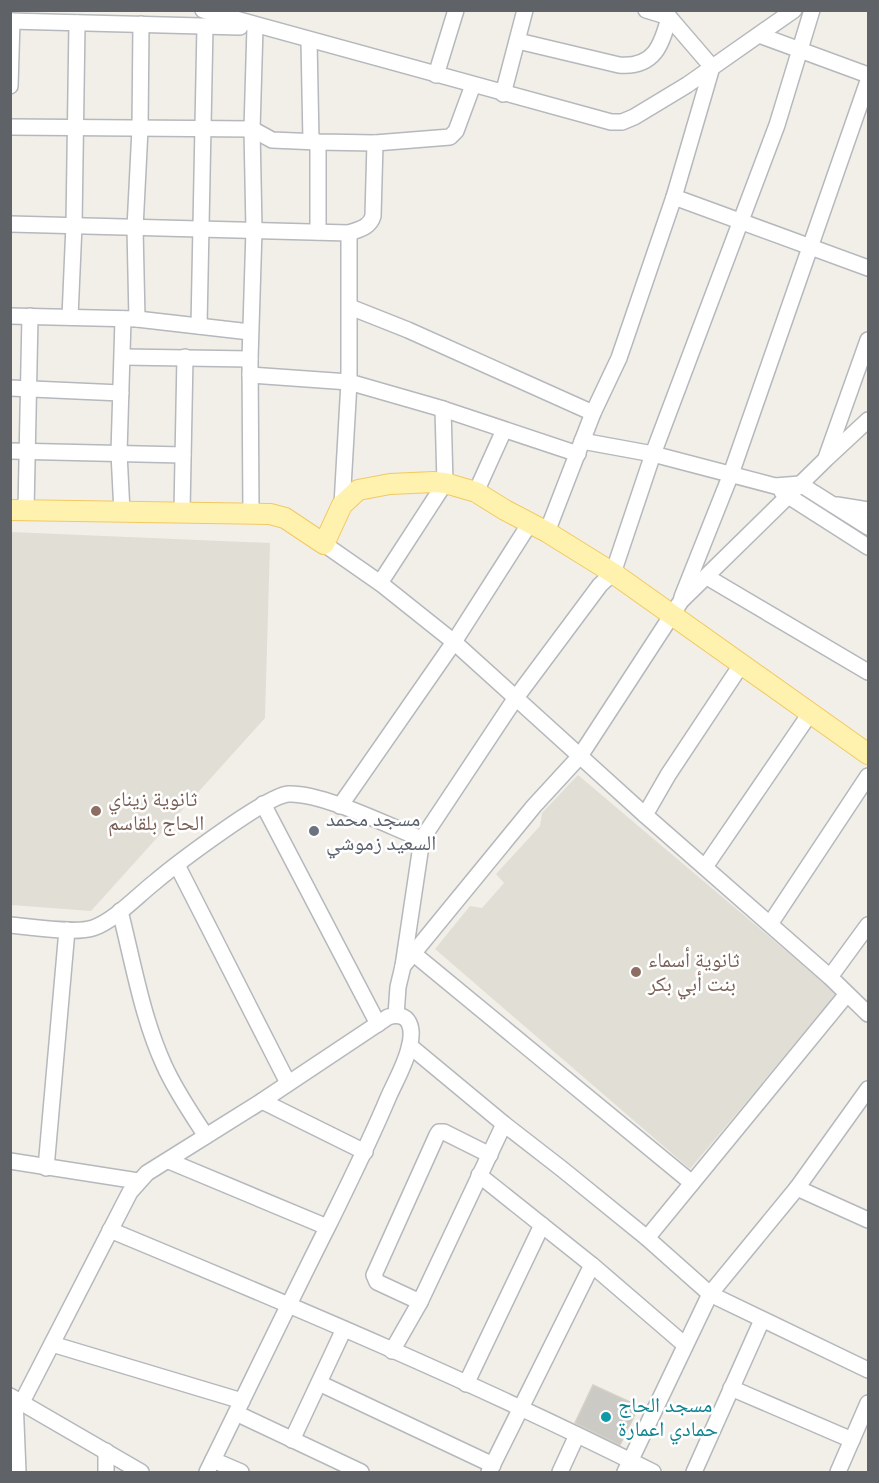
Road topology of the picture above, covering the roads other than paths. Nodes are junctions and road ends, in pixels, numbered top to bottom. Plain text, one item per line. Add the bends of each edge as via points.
1 (456, 10) edge
2 (525, 10) edge
3 (646, 10) edge
4 (794, 10) edge
5 (812, 10) edge
6 (666, 14) edge
7 (204, 18) edge
8 (11, 21) edge
9 (77, 23) junction
10 (141, 24) junction
11 (258, 27) junction
12 (759, 35) junction
13 (309, 40) junction
14 (518, 40) junction
15 (800, 50) junction
16 (11, 61) edge
17 (712, 67) junction
18 (435, 75) junction
19 (868, 75) edge
20 (868, 81) edge
21 (473, 85) junction
22 (10, 86) edge
23 (503, 94) junction
24 (10, 127) edge
25 (75, 129) junction
26 (140, 129) junction
27 (252, 129) junction
28 (204, 130) junction
29 (315, 141) junction
30 (375, 143) junction
31 (674, 197) junction
32 (741, 220) junction
33 (10, 224) edge
34 (74, 225) junction
35 (135, 228) junction
36 (200, 229) junction
37 (254, 230) junction
38 (318, 232) junction
39 (349, 232) junction
40 (810, 247) junction
41 (868, 268) edge
42 (350, 307) junction
43 (10, 316) edge
44 (30, 316) junction
45 (70, 317) junction
46 (130, 319) junction
47 (199, 326) junction
48 (250, 332) junction
49 (868, 340) edge
50 (123, 357) junction
51 (185, 357) junction
52 (250, 359) junction
53 (250, 375) junction
54 (349, 382) junction
55 (10, 388) edge
56 (29, 390) junction
57 (121, 393) junction
58 (443, 409) junction
59 (593, 413) junction
60 (866, 427) edge
61 (504, 430) junction
62 (580, 447) junction
63 (10, 451) edge
64 (27, 452) junction
65 (119, 453) junction
66 (653, 454) junction
67 (183, 455) junction
68 (826, 459) junction
69 (731, 474) junction
70 (445, 483) junction
71 (800, 484) junction
72 (775, 486) junction
73 (476, 492) junction
74 (788, 497) junction
75 (831, 504) junction
76 (342, 505) junction
77 (18, 510) edge
78 (868, 510) edge
79 (182, 511) junction
80 (122, 512) junction
81 (251, 513) junction
82 (530, 523) junction
83 (868, 527) edge
84 (547, 532) junction
85 (324, 544) junction
86 (868, 547) edge
87 (613, 573) junction
88 (707, 577) junction
89 (380, 583) junction
90 (676, 608) junction
91 (454, 642) junction
92 (741, 665) junction
93 (868, 672) edge
94 (515, 699) junction
95 (811, 712) junction
96 (868, 754) edge
97 (580, 756) junction
98 (868, 776) edge
99 (263, 804) junction
100 (340, 806) junction
101 (645, 815) junction
102 (422, 839) junction
103 (177, 865) junction
104 (705, 867) junction
105 (120, 911) junction
106 (770, 924) junction
107 (10, 925) edge
108 (868, 925) edge
109 (67, 930) junction
110 (414, 954) junction
111 (403, 966) junction
112 (830, 977) junction
113 (847, 994) junction
114 (868, 1014) edge
115 (396, 1015) junction
116 (378, 1024) junction
117 (410, 1046) junction
118 (288, 1083) junction
119 (868, 1089) edge
120 (262, 1101) junction
121 (504, 1124) junction
122 (206, 1136) junction
123 (365, 1152) junction
124 (490, 1155) junction
125 (10, 1161) edge
126 (169, 1161) junction
127 (46, 1168) junction
128 (479, 1175) junction
129 (138, 1181) junction
130 (692, 1183) junction
131 (797, 1188) junction
132 (868, 1220) edge
133 (542, 1225) junction
134 (327, 1227) junction
135 (110, 1230) junction
136 (647, 1238) junction
137 (592, 1265) junction
138 (710, 1294) junction
139 (420, 1302) junction
140 (290, 1305) junction
141 (762, 1320) junction
142 (344, 1329) junction
143 (52, 1344) junction
144 (685, 1346) junction
145 (392, 1351) junction
146 (868, 1370) edge
147 (319, 1383) junction
148 (466, 1384) junction
149 (731, 1388) junction
150 (16, 1399) edge
151 (868, 1403) edge
152 (239, 1407) junction
153 (520, 1408) junction
154 (865, 1424) edge
155 (577, 1435) junction
156 (292, 1440) junction
157 (852, 1440) junction
158 (106, 1451) junction
159 (210, 1466) edge
160 (628, 1467) edge
161 (491, 1469) edge
162 (18, 1473) edge
163 (106, 1473) edge
164 (141, 1473) edge
165 (241, 1473) edge
166 (361, 1473) edge
167 (560, 1473) edge
168 (653, 1473) edge
169 (694, 1473) edge
170 (838, 1473) edge

1 - 18 street
2 - 14 street
3 - 6 street
4 - 12 street
5 - 15 street
6 - 14 street via 660,47 636,65
6 - 17 street
7 - 10 street
7 - 11 street
7 - 28 street
8 - 9 street
8 - 16 street
9 - 10 street
9 - 25 street
10 - 26 street
11 - 13 street
11 - 27 street
12 - 15 street
12 - 17 street
13 - 18 street
13 - 29 street
14 - 23 street
15 - 19 street
15 - 32 street
16 - 22 street
17 - 23 street via 622,122 600,120
17 - 31 street
18 - 21 street
20 - 40 street
21 - 23 street
21 - 30 street via 450,137
24 - 25 street
25 - 26 street
25 - 34 street
26 - 28 street
26 - 35 street
27 - 28 street
27 - 29 street via 272,140
27 - 37 street
28 - 36 street
29 - 30 street
29 - 38 street
30 - 39 street via 373,216 365,227
31 - 32 street
31 - 59 street via 618,358
32 - 40 street
32 - 66 street
33 - 34 street
34 - 35 street
34 - 45 street
35 - 36 street
35 - 46 street
36 - 37 street
36 - 47 street
37 - 38 street
37 - 48 street
38 - 39 street
39 - 42 street
40 - 41 street
40 - 69 street
42 - 54 street
42 - 59 street
43 - 44 street
44 - 45 street
44 - 56 street
45 - 46 street
46 - 47 street
46 - 50 street
47 - 48 street
48 - 52 street
49 - 68 street
50 - 51 street
50 - 57 street
51 - 52 street
51 - 67 street
52 - 53 street
53 - 54 street
53 - 81 street
54 - 58 street
54 - 76 street
55 - 56 street
56 - 57 street
56 - 64 street
57 - 65 street
58 - 61 street
58 - 70 street
59 - 62 street
60 - 68 street
61 - 62 street
61 - 73 street
62 - 66 street
62 - 84 street
63 - 64 street
64 - 65 street
64 - 77 street
65 - 67 street
65 - 80 street
66 - 69 street
66 - 87 street
67 - 79 street
68 - 71 street
69 - 72 street
69 - 90 street
70 - 73 main road
70 - 76 main road via 368,487 358,490
70 - 89 street
71 - 72 street
71 - 74 street
71 - 75 street
72 - 74 street
73 - 82 main road
74 - 86 street
74 - 88 street
75 - 78 street
75 - 83 street
76 - 85 main road
77 - 80 main road
79 - 80 main road
79 - 81 main road
81 - 85 main road via 285,518
82 - 84 main road
82 - 91 street
84 - 87 main road
85 - 89 street
87 - 90 main road
87 - 94 street
88 - 90 street
88 - 93 street
89 - 91 street
90 - 92 main road
90 - 97 street
91 - 94 street
91 - 100 street
92 - 95 main road
92 - 101 street
94 - 97 street
94 - 102 street
95 - 96 main road
95 - 104 street
97 - 101 street
97 - 110 street via 534,806
98 - 106 street
99 - 100 street via 287,794
99 - 103 street
99 - 116 street
100 - 102 street
101 - 104 street
102 - 111 street
103 - 105 street
103 - 118 street
104 - 106 street
105 - 109 street via 94,928
105 - 122 street via 163,1064
106 - 112 street
107 - 109 street
108 - 112 street
109 - 127 street
110 - 111 street
110 - 130 street
111 - 115 street
112 - 113 street
113 - 114 street
113 - 130 street
115 - 116 street
115 - 117 street via 409,1022
116 - 118 street
117 - 121 street
117 - 123 street
118 - 120 street
119 - 131 street
120 - 122 street
120 - 123 street
121 - 124 street
121 - 136 street
122 - 126 street
123 - 134 street
124 - 128 street
124 - 139 street via 441,1132 436,1135 374,1275 378,1282
125 - 127 street
126 - 129 street
126 - 134 street
127 - 129 street
128 - 133 street
128 - 139 street
129 - 135 street
130 - 136 street
131 - 132 street
131 - 138 street
133 - 137 street
133 - 148 street
134 - 140 street
135 - 140 street
135 - 143 street
136 - 138 street
137 - 144 street
137 - 153 street
138 - 141 street
138 - 144 street
139 - 145 street
140 - 142 street
140 - 152 street
141 - 146 street
141 - 149 street
142 - 145 street
142 - 147 street
143 - 150 street
143 - 152 street
144 - 160 street
145 - 148 street
147 - 156 street
147 - 161 street
148 - 153 street
149 - 157 street
149 - 169 street
150 - 158 street
150 - 162 street
151 - 154 street
152 - 156 street
152 - 159 street
153 - 155 street
153 - 161 street
154 - 157 street
155 - 160 street
155 - 167 street
156 - 166 street
157 - 170 street
158 - 163 street
158 - 164 street
159 - 165 street
160 - 168 street

